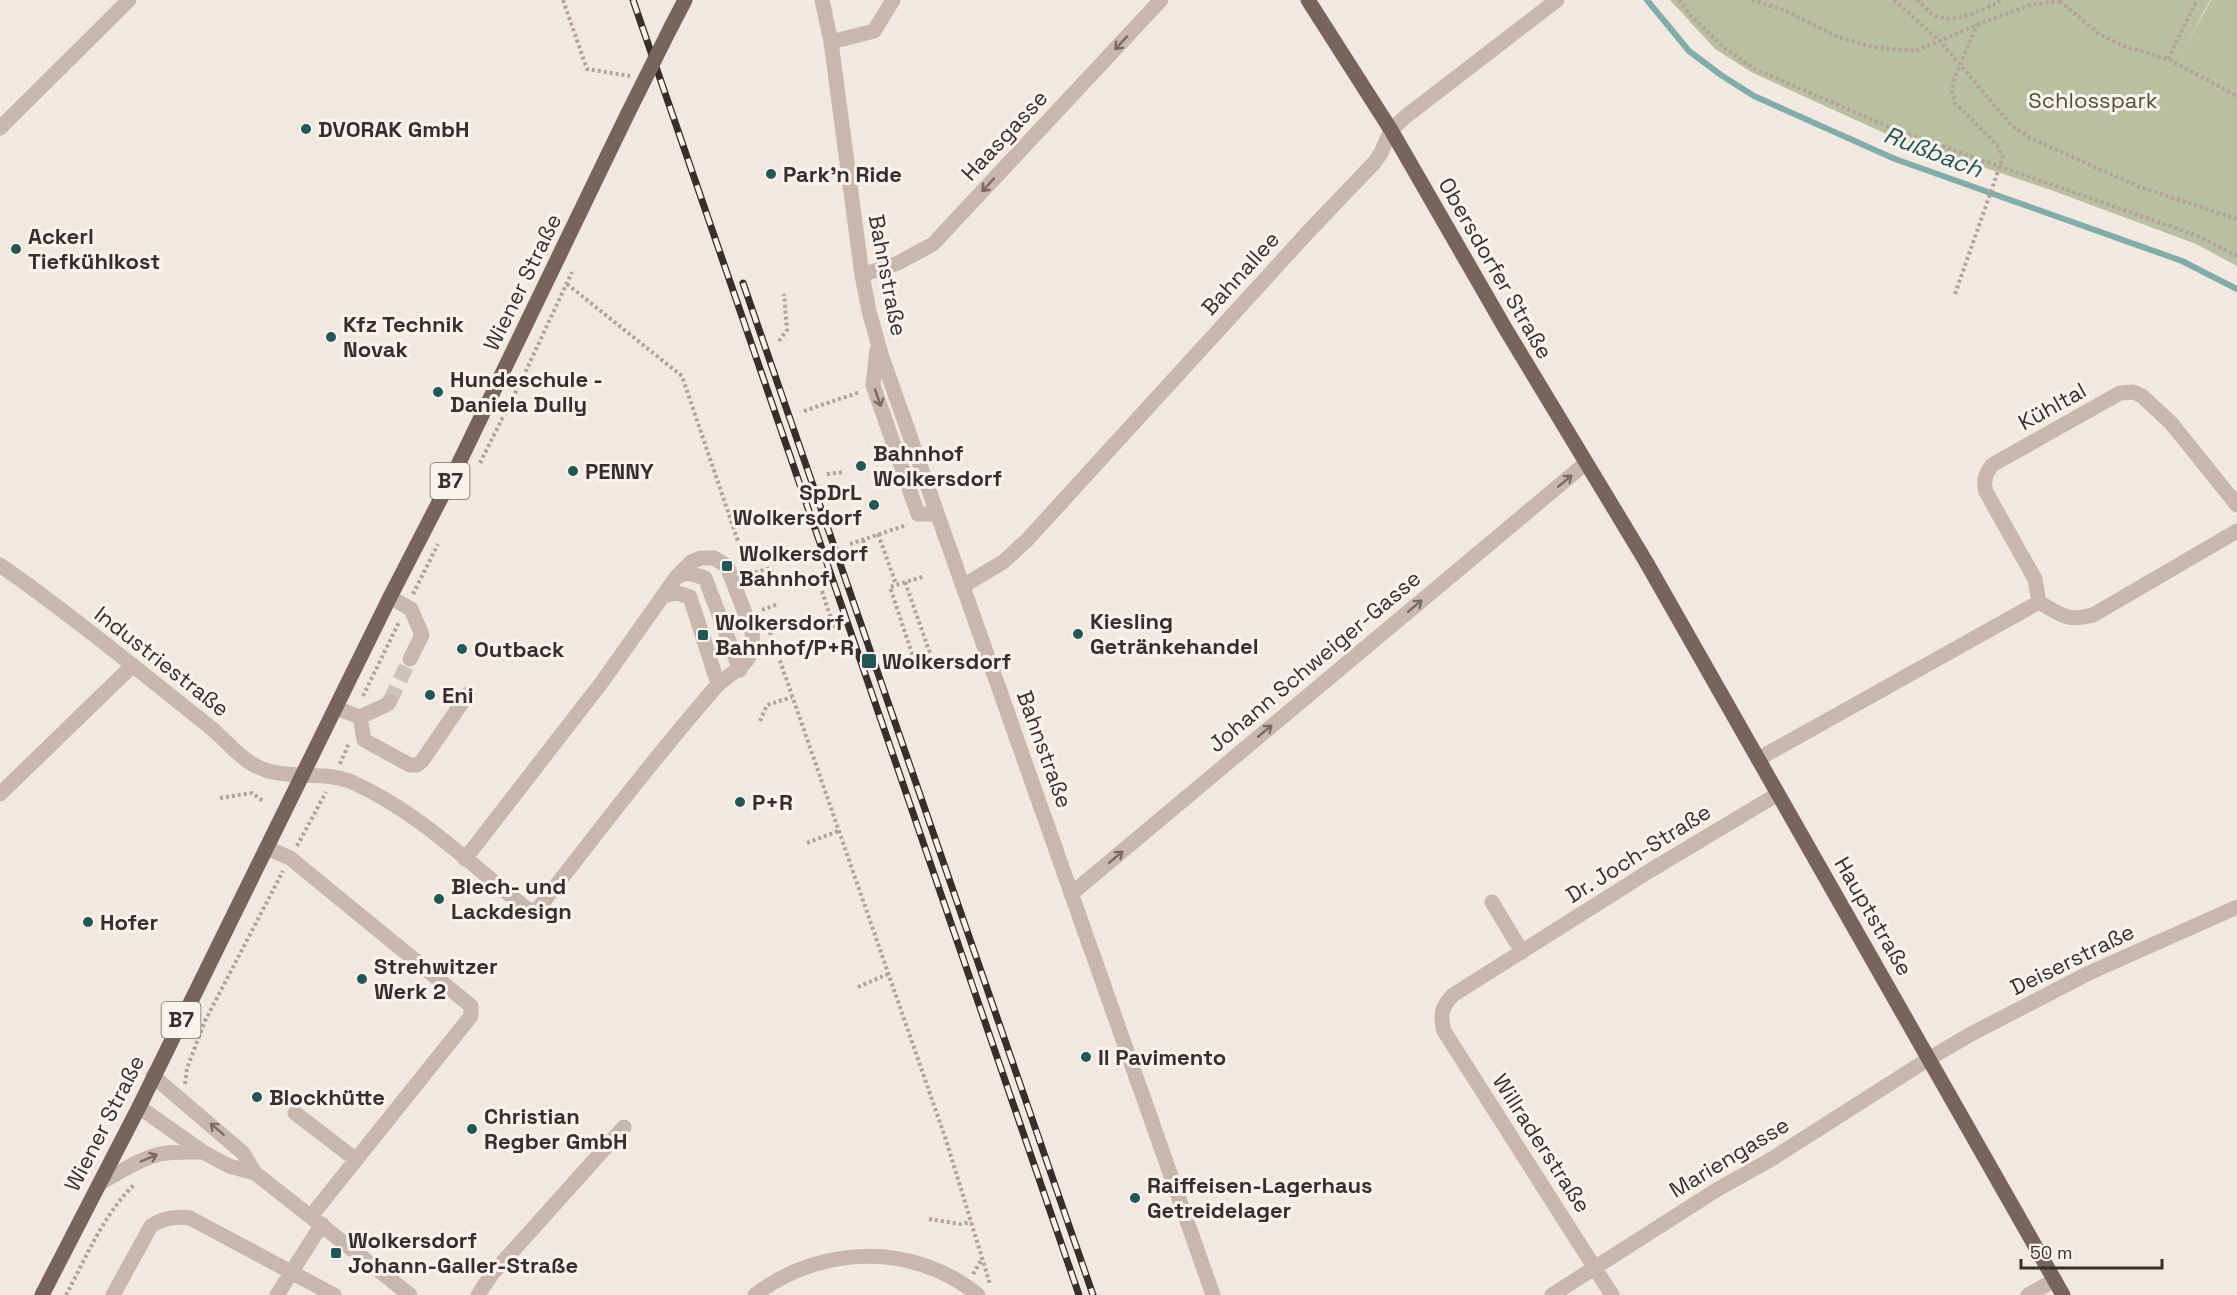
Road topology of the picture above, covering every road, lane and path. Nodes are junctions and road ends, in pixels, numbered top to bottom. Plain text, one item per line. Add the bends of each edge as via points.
1 (129, 0) edge
2 (563, 0) edge
3 (685, 0) edge
4 (822, 0) edge
5 (893, 0) edge
6 (1161, 0) edge
7 (1308, 0) edge
8 (1557, 0) edge
9 (1679, 0) edge
10 (1752, 0) edge
11 (1905, 0) edge
12 (1917, 0) edge
13 (2000, 0) edge
14 (2197, 0) edge
15 (2060, 1) edge
16 (1896, 2) edge
17 (2031, 3) edge
18 (1977, 25) junction
19 (831, 42) junction
20 (1941, 42) junction
21 (2168, 59) junction
22 (1960, 67) junction
23 (630, 76) dead end
24 (2237, 96) edge
25 (0, 128) edge
26 (1391, 130) junction
27 (2000, 168) junction
28 (2237, 219) edge
29 (2237, 256) edge
30 (862, 275) junction
31 (567, 284) dead end
32 (784, 294) dead end
33 (1955, 294) dead end
34 (877, 340) junction
35 (779, 341) dead end
36 (873, 385) junction
37 (804, 411) dead end
38 (916, 453) junction
39 (899, 460) junction
40 (1586, 463) junction
41 (844, 472) dead end
42 (827, 474) dead end
43 (2237, 505) edge
44 (937, 513) junction
45 (2237, 531) edge
46 (863, 540) junction
47 (850, 544) dead end
48 (866, 549) dead end
49 (1645, 560) joint
50 (0, 565) edge
51 (749, 574) junction
52 (677, 576) junction
53 (925, 576) dead end
54 (774, 577) dead end
55 (905, 582) junction
56 (753, 583) dead end
57 (896, 584) junction
58 (963, 586) junction
59 (822, 591) dead end
60 (663, 596) junction
61 (390, 597) junction
62 (759, 601) dead end
63 (2039, 602) junction
64 (778, 604) dead end
65 (762, 610) junction
66 (766, 620) dead end
67 (769, 630) dead end
68 (835, 631) dead end
69 (410, 658) tunnel mouth
70 (932, 659) dead end
71 (132, 666) junction
72 (916, 666) dead end
73 (740, 670) junction
74 (718, 684) junction
75 (468, 694) dead end
76 (792, 697) junction
77 (390, 701) tunnel mouth
78 (336, 708) junction
79 (360, 717) junction
80 (760, 721) dead end
81 (1758, 759) junction
82 (303, 777) junction
83 (0, 794) edge
84 (1778, 794) junction
85 (220, 798) dead end
86 (263, 801) dead end
87 (838, 831) junction
88 (807, 843) dead end
89 (267, 848) junction
90 (465, 859) junction
91 (1071, 894) junction
92 (1492, 902) dead end
93 (2237, 907) edge
94 (1522, 952) junction
95 (888, 974) junction
96 (858, 987) dead end
97 (1441, 1012) joint
98 (1930, 1058) junction
99 (153, 1076) junction
100 (139, 1107) junction
101 (295, 1113) dead end
102 (624, 1127) dead end
103 (203, 1152) junction
104 (355, 1159) junction
105 (255, 1173) junction
106 (100, 1183) junction
107 (929, 1219) dead end
108 (316, 1220) junction
109 (971, 1222) junction
110 (1596, 1268) junction
111 (290, 1272) junction
112 (2055, 1280) junction
113 (985, 1291) edge
114 (42, 1295) edge
115 (113, 1295) edge
116 (277, 1295) edge
117 (334, 1295) edge
118 (410, 1295) edge
119 (478, 1295) edge
120 (755, 1295) edge
121 (1214, 1295) edge
122 (1552, 1295) edge
123 (1612, 1295) edge
124 (2028, 1295) edge
125 (2064, 1295) edge

1 - 25 street
2 - 23 path via 587,69
3 - 61 main road, Wiener Straße / B7, bridge
4 - 19 street, Bahnstraße
5 - 19 street via 874,31
6 -> 30 street, Haasgasse via 933,244 898,263
7 - 26 main road, Obersdorfer Straße
8 - 26 street, Bahnallee
9 - 27 path via 1723,47 1755,69 1896,130
10 - 20 path via 1784,10 1838,37 1873,47 1916,51
11 - 16 path
12 - 13 path via 1945,19 1974,13
14 - 21 path
15 - 17 path
15 - 21 path via 2099,34
16 - 20 path
17 - 18 path
18 - 20 path
18 - 22 path
19 - 30 street, Bahnstraße
20 - 22 path
21 - 24 path
22 - 27 path via 1952,91 1955,103 1997,145 2003,157
22 - 28 path via 2011,125 2030,138 2137,186
26 - 40 main road, Obersdorfer Straße
26 - 58 street, Bahnallee via 1374,163 1027,540 1003,562
27 - 29 path via 2198,236
27 - 33 path
30 - 34 street, Bahnstraße
31 - 51 path via 682,376
32 - 35 path via 787,330
34 - 36 street
34 - 38 street, Bahnstraße
36 - 37 path via 854,396
36 -> 39 street
38 - 39 street
38 - 44 street, Bahnstraße
39 - 44 street via 918,514
40 - 49 main road, Obersdorfer Straße
91 -> 40 street, Johann Schweiger-Gasse
41 - 42 path
43 - 63 street, Kühltal via 2170,423 2142,396 2120,393 1992,465 1986,473 1986,492 2035,579
44 - 58 street, Bahnstraße
45 - 63 street via 2093,615 2078,619 2061,615
46 - 47 path
46 - 48 path
46 - 57 path via 878,534
49 - 81 main road, Hauptstraße
50 - 71 street, Industriestraße
51 - 54 path via 771,568
51 - 56 path
52 - 60 street
52 - 73 street via 689,573 705,578
52 - 73 street via 701,558 714,558 727,566 752,632 750,654
53 - 55 path
55 - 57 path
55 - 70 path
57 - 72 path via 890,587
58 - 91 street, Bahnstraße
59 - 68 path
60 - 74 street via 677,593 690,597
60 - 90 street
61 - 69 street via 411,609 422,635
61 - 78 main road, Wiener Straße / B7
62 - 65 path
63 - 81 street
64 - 65 path
65 - 66 path
67 - 76 path
71 - 82 street, Industriestraße via 208,725 248,762 264,771
71 - 83 street
73 - 74 street
74 - 90 street via 657,755 534,914
75 - 79 street via 417,765 364,740
76 - 80 path via 767,705
76 - 87 path
77 - 79 street
78 - 79 street
78 - 82 main road, Wiener Straße / B7
81 - 84 main road, Hauptstraße
82 - 89 main road, Wiener Straße / B7
82 - 90 street via 333,776 356,784 406,813
84 - 94 street, Dr. Joch-Straße
84 - 98 main road, Hauptstraße
85 - 86 path via 252,793
87 - 88 path
87 - 95 path
89 - 99 main road, Wiener Straße / B7
89 - 104 street via 290,858 471,1006 471,1016
91 - 121 street, Bahnstraße
92 - 94 street
93 - 98 street, Deiserstraße via 2089,973
94 - 97 street, Dr. Joch-Straße via 1453,995
95 - 96 path
95 - 109 path
97 - 110 street, Willraderstraße via 1444,1031
98 - 110 street, Mariengasse
98 - 112 main road, Hauptstraße
99 - 100 main road, Wiener Straße / B7
105 -> 99 street via 243,1153
100 - 103 street
100 - 106 main road, Wiener Straße / B7
101 - 104 street
102 - 119 street via 492,1274
103 - 105 street via 229,1166
106 -> 103 street via 158,1154
104 - 108 street
105 - 108 street
106 - 114 main road, Wiener Straße / B7
107 - 109 path
108 - 111 street
108 - 118 street
109 - 113 path
110 - 122 street, Mariengasse
110 - 123 street, Willraderstraße
111 - 115 street via 190,1218 170,1218 151,1226
111 - 116 street
111 - 117 street
112 - 124 street
112 - 125 main road, Hauptstraße
113 - 120 street via 915,1263 858,1257 813,1263

